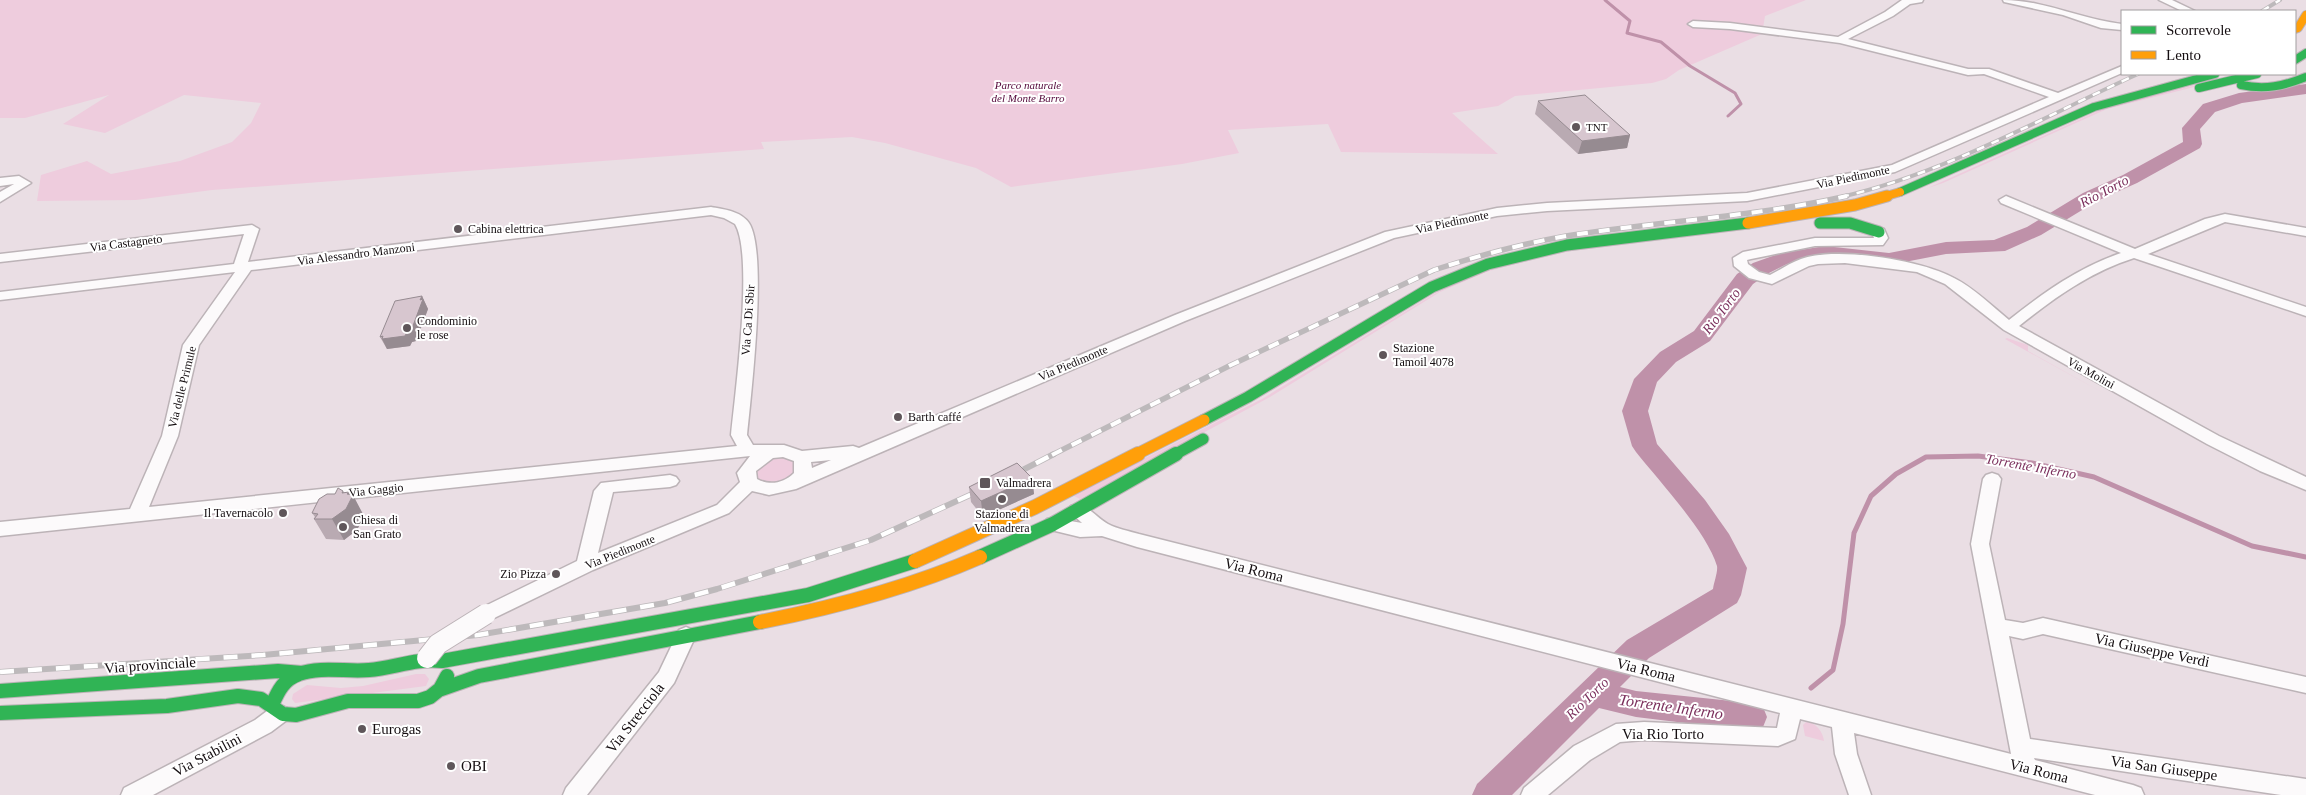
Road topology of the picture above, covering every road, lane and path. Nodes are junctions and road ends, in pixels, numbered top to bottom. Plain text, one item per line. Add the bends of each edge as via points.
1 (1918, 0) edge
2 (2008, 0) edge
3 (2164, 0) edge
4 (2188, 10) edge
5 (2306, 15) edge
6 (1693, 24) dead end
7 (2121, 27) edge
8 (2300, 33) edge
9 (1840, 40) junction
10 (2121, 69) edge
11 (2211, 75) edge
12 (2253, 75) edge
13 (2306, 77) edge
14 (2241, 84) dead end
15 (2060, 96) junction
16 (2070, 130) dead end
17 (0, 182) edge
18 (0, 198) edge
19 (1910, 200) dead end
20 (2006, 200) dead end
21 (711, 211) joint
22 (1807, 224) junction
23 (1877, 226) joint
24 (2306, 232) edge
25 (2135, 254) junction
26 (0, 258) edge
27 (245, 268) junction
28 (1454, 291) dead end
29 (0, 296) edge
30 (2306, 312) edge
31 (2009, 327) junction
32 (1210, 436) dead end
33 (748, 450) junction
34 (867, 450) junction
35 (770, 452) junction
36 (721, 453) junction
37 (801, 456) junction
38 (749, 475) junction
39 (1992, 479) dead end
40 (798, 480) junction
41 (670, 481) dead end
42 (2306, 484) edge
43 (1059, 494) junction
44 (1076, 510) junction
45 (136, 516) junction
46 (1053, 524) junction
47 (0, 529) edge
48 (1102, 529) junction
49 (586, 565) junction
50 (486, 614) joint
51 (1997, 626) junction
52 (686, 635) junction
53 (435, 659) junction
54 (302, 673) junction
55 (2306, 685) edge
56 (439, 690) junction
57 (0, 691) edge
58 (1792, 707) junction
59 (275, 709) junction
60 (0, 713) edge
61 (1842, 720) junction
62 (2024, 757) junction
63 (2306, 788) edge
64 (132, 795) edge
65 (574, 795) edge
66 (1532, 795) edge
67 (1860, 795) edge
68 (2133, 795) edge

1 - 9 street via 1907,1
2 - 7 street via 2066,13 2101,25
3 - 4 street
5 - 8 main road via 2298,28
6 - 9 street
9 - 15 street via 1968,72 1985,71
10 - 15 street, Via Piedimonte
11 - 43 main road via 2094,107 1913,188 1856,205 1759,222 1567,245 1488,264 1432,287 1248,397
12 - 16 main road via 2106,114
13 - 14 main road via 2276,90
15 - 34 street, Via Piedimonte via 1895,168 1864,176 1747,197 1496,212 1390,235 1180,318
17 - 18 street via 25,182
19 - 22 main road
20 - 25 street
21 - 27 street, Via Alessandro Manzoni
21 - 33 street, Via Ca Di Sbir via 734,218 746,231 751,277 740,435
22 - 23 main road via 1852,222
22 - 28 main road via 1565,256 1508,270
23 - 31 street, Via Molini via 1881,238 1878,242 1815,242 1748,255 1740,258 1741,266 1761,278 1772,280 1805,262 1818,260 1845,259 1904,265 1950,282
24 - 25 street via 2225,218
25 - 30 street
25 - 31 street via 2111,261 2056,290
26 - 27 street, Via Castagneto via 252,229 241,263
27 - 29 street, Via Alessandro Manzoni
27 - 45 street, Via delle Primule via 191,345 170,436
31 - 42 street, Via Molini via 2213,440
32 - 44 main road
33 - 35 street, Via Gaggio
33 - 36 street, Via Gaggio
34 - 37 street, Via Piedimonte
34 - 40 street, Via Piedimonte
35 - 37 street via 784,451
35 - 38 street via 752,462
36 - 38 street
36 - 45 street, Via Gaggio
37 - 40 street via 805,464
38 - 40 street via 769,489
38 - 49 street, Via Piedimonte via 736,498 722,508
39 - 51 street via 1980,544
41 - 49 street via 606,487
43 - 44 main road
43 - 53 main road via 914,562 808,595
44 - 46 main road
44 - 48 street, Via Roma
45 - 47 street, Via Gaggio
46 - 48 street, Via Roma via 1080,530
46 - 52 main road via 943,574 868,597 818,611
48 - 58 street, Via Roma
49 - 50 street, Via Piedimonte
50 - 53 street, bridge via 438,644
51 - 55 street, Via Giuseppe Verdi via 2023,631 2042,626
51 - 62 street
52 - 56 main road via 479,676
52 - 65 street, Via Strecciola via 667,677
53 - 54 main road via 370,670 321,669
53 - 56 main road via 448,666
54 - 57 main road, Via provinciale via 278,671
54 - 59 main road via 276,693
56 - 59 main road via 430,697 403,704 349,701 292,716
58 - 61 street, Via Roma
58 - 66 street, Via Rio Torto via 1787,732 1778,737 1616,732 1582,753
59 - 60 main road via 252,696 227,696 168,706
59 - 64 street, Via Stabilini via 263,726
61 - 62 street, Via Roma
61 - 67 street via 1846,754
62 - 63 street, Via San Giuseppe
62 - 68 street, Via Roma

